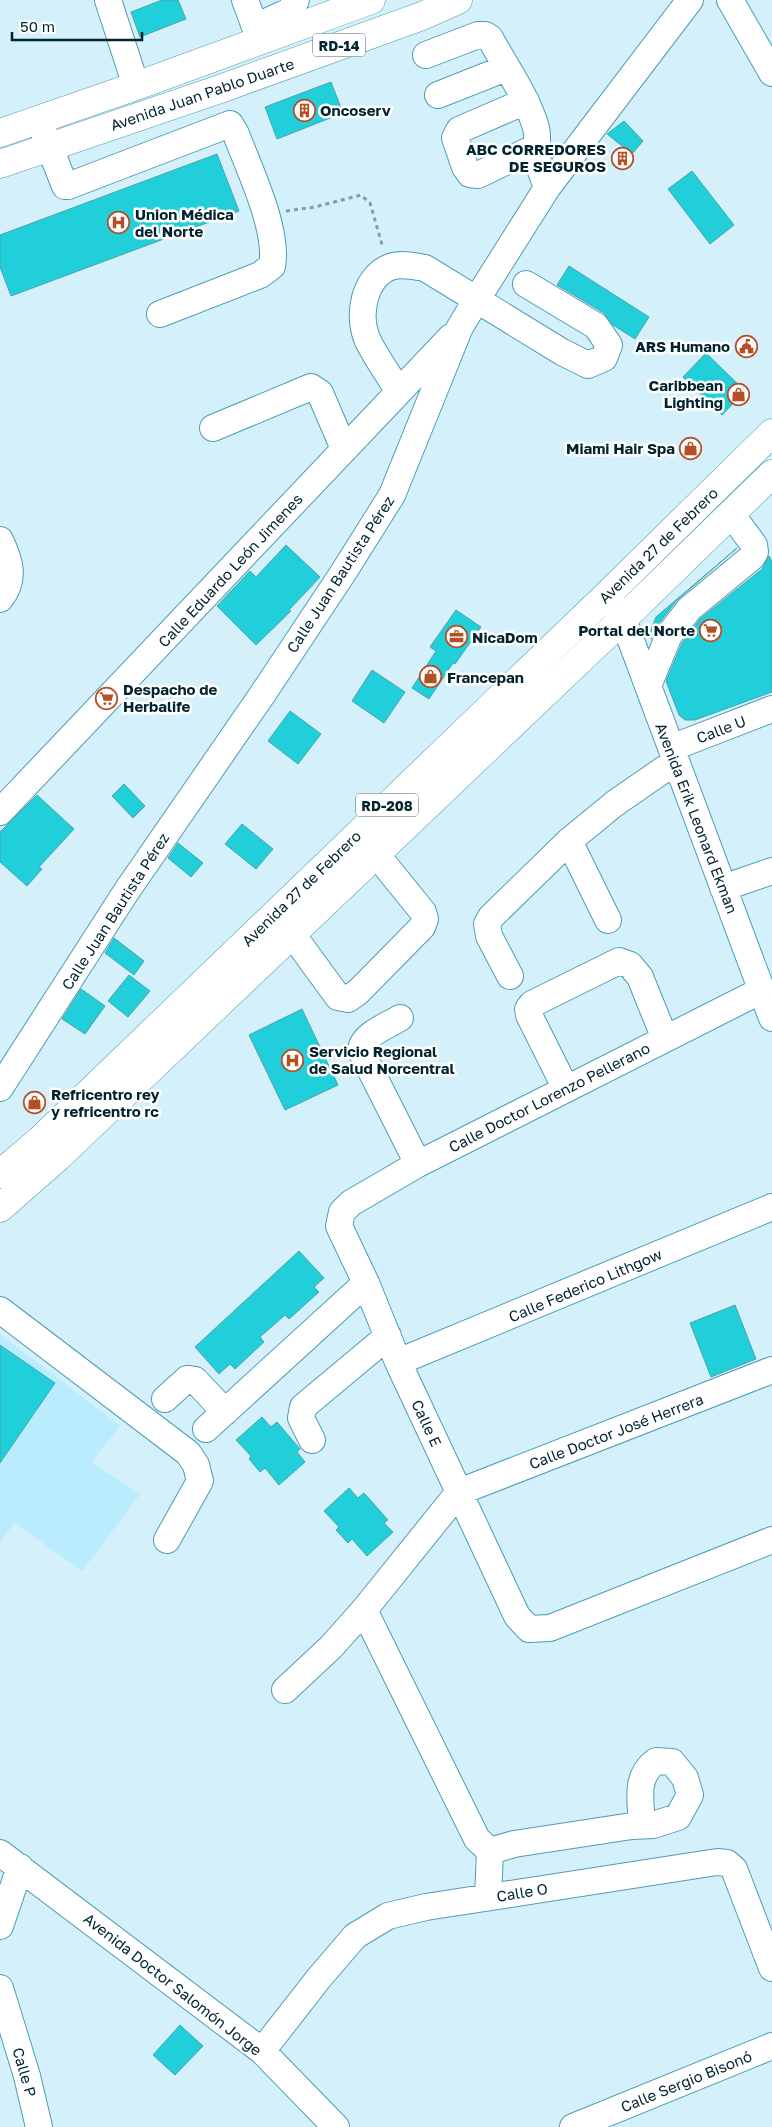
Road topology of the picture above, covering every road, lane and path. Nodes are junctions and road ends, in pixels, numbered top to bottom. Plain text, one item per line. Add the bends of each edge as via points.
1 (108, 0) edge
2 (245, 0) edge
3 (296, 0) edge
4 (458, 0) edge
5 (690, 0) edge
6 (730, 0) edge
7 (355, 3) edge
8 (258, 34) junction
9 (426, 55) dead end
10 (506, 68) junction
11 (772, 73) edge
12 (136, 86) junction
13 (220, 88) junction
14 (438, 95) dead end
15 (526, 100) junction
16 (39, 120) junction
17 (230, 124) junction
18 (0, 133) edge
19 (50, 146) junction
20 (536, 147) junction
21 (0, 164) edge
22 (548, 188) junction
23 (266, 213) junction
24 (389, 267) junction
25 (526, 284) dead end
26 (477, 299) junction
27 (160, 314) dead end
28 (460, 327) junction
29 (398, 391) junction
30 (213, 428) dead end
31 (772, 433) edge
32 (344, 449) junction
33 (772, 474) edge
34 (730, 514) junction
35 (0, 540) edge
36 (606, 596) junction
37 (0, 599) edge
38 (622, 619) junction
39 (648, 686) junction
40 (772, 709) edge
41 (673, 754) junction
42 (0, 812) edge
43 (569, 841) junction
44 (376, 854) junction
45 (772, 871) edge
46 (723, 888) junction
47 (608, 920) dead end
48 (292, 934) junction
49 (510, 976) dead end
50 (762, 990) junction
51 (400, 1018) dead end
52 (772, 1018) edge
53 (665, 1039) junction
54 (0, 1088) edge
55 (566, 1089) junction
56 (418, 1164) junction
57 (0, 1174) edge
58 (772, 1207) edge
59 (0, 1208) edge
60 (342, 1212) joint
61 (366, 1283) junction
62 (0, 1310) edge
63 (388, 1336) junction
64 (398, 1362) junction
65 (772, 1370) edge
66 (165, 1399) dead end
67 (312, 1440) dead end
68 (459, 1492) junction
69 (167, 1540) dead end
70 (772, 1540) edge
71 (364, 1610) junction
72 (285, 1690) dead end
73 (642, 1825) dead end
74 (490, 1852) junction
75 (10, 1860) edge
76 (488, 1897) junction
77 (0, 1926) edge
78 (772, 1968) edge
79 (0, 1988) edge
80 (772, 2046) edge
81 (262, 2052) junction
82 (39, 2127) edge
83 (336, 2127) edge
84 (573, 2127) edge

1 - 12 street
2 - 8 street
3 - 8 street via 290,11
4 - 13 main road, Avenida Juan Pablo Duarte / RD-14 via 422,16
5 - 22 street, Calle Juan Bautista Pérez
6 - 11 street
7 - 8 main road, Avenida Juan Pablo Duarte / RD-14
8 - 12 main road, Avenida Juan Pablo Duarte / RD-14
9 - 10 street via 485,35 490,38
10 - 14 street
10 - 15 street
12 - 16 main road, Avenida Juan Pablo Duarte
13 - 17 street
13 - 19 main road, Avenida Juan Pablo Duarte / RD-14
15 - 20 street via 537,132
15 - 20 street via 459,130 455,138 464,167 470,174 478,175
16 - 18 main road, Avenida Juan Pablo Duarte
16 - 19 street
17 - 19 street via 68,186 65,186
17 - 23 street
19 - 21 main road, Avenida Juan Pablo Duarte / RD-14
20 - 22 street
22 - 26 street, Calle Juan Bautista Pérez
23 - 24 path via 315,208 356,195 365,197
23 - 27 street via 274,255 272,266 260,275
24 - 26 street via 425,268
24 - 29 street via 375,278 362,311 367,340
25 - 26 street via 596,326 610,345 604,358 588,365
26 - 28 street, Calle Juan Bautista Pérez
28 - 29 street, Calle Eduardo León Jimenes
28 - 54 street, Calle Juan Bautista Pérez via 392,495 338,581 121,900
29 - 32 street, Calle Eduardo León Jimenes
30 - 32 street via 311,387 320,393
31 - 36 main road, Avenida 27 de Febrero / RD-208
32 - 42 street, Calle Eduardo León Jimenes
33 - 34 main road, Avenida 27 de Febrero / RD-208
34 - 38 main road, Avenida 27 de Febrero / RD-208
34 - 39 street via 755,552 684,616 669,636
35 - 37 street via 9,560 11,576
36 - 38 street, Avenida Erik Leonard Ekman
36 - 57 main road, Avenida 27 de Febrero / RD-208 via 40,1140
38 - 39 street, Avenida Erik Leonard Ekman
38 - 44 main road, Avenida 27 de Febrero / RD-208
39 - 41 street, Avenida Erik Leonard Ekman
40 - 41 street, Calle U
41 - 43 street, Calle U
41 - 46 street, Avenida Erik Leonard Ekman
43 - 47 street
43 - 49 street, Calle U via 487,924 489,936
44 - 48 main road, Avenida 27 de Febrero / RD-208
44 - 48 street via 423,912 425,919 422,927 358,992 348,999 338,997
45 - 46 street
46 - 50 street, Avenida Erik Leonard Ekman
48 - 59 main road, Avenida 27 de Febrero / RD-208
50 - 52 street, Avenida Erik Leonard Ekman
50 - 53 street, Calle Doctor Lorenzo Pellerano
51 - 56 street via 369,1037 362,1044 361,1051
53 - 55 street, Calle Doctor Lorenzo Pellerano
53 - 55 street via 640,977 630,965 619,960 532,1004 528,1009
55 - 56 street, Calle Doctor Lorenzo Pellerano
56 - 60 street, Calle Doctor Lorenzo Pellerano via 351,1202
58 - 64 street, Calle Federico Lithgow
60 - 61 street, Calle E via 339,1226
61 - 63 street, Calle E
61 - 66 street via 215,1421 194,1380 187,1379
62 - 69 street via 188,1453 196,1465 200,1481
63 - 64 street, Calle E
63 - 67 street via 303,1407 301,1418
64 - 68 street, Calle E
65 - 68 street, Calle Doctor José Herrera
68 - 70 street, Calle E via 518,1616 529,1629 550,1628
68 - 71 street
71 - 72 street via 331,1647
71 - 74 street via 477,1839
73 - 74 street via 514,1844
74 - 76 street
75 - 77 street
75 - 81 street, Avenida Doctor Salomón Jorge
76 - 78 street, Calle O via 727,1863 734,1869
76 - 81 street, Calle O via 388,1916 355,1936
79 - 82 street, Calle P
80 - 84 street, Calle Sergio Bisonó
81 - 83 street, Avenida Doctor Salomón Jorge

